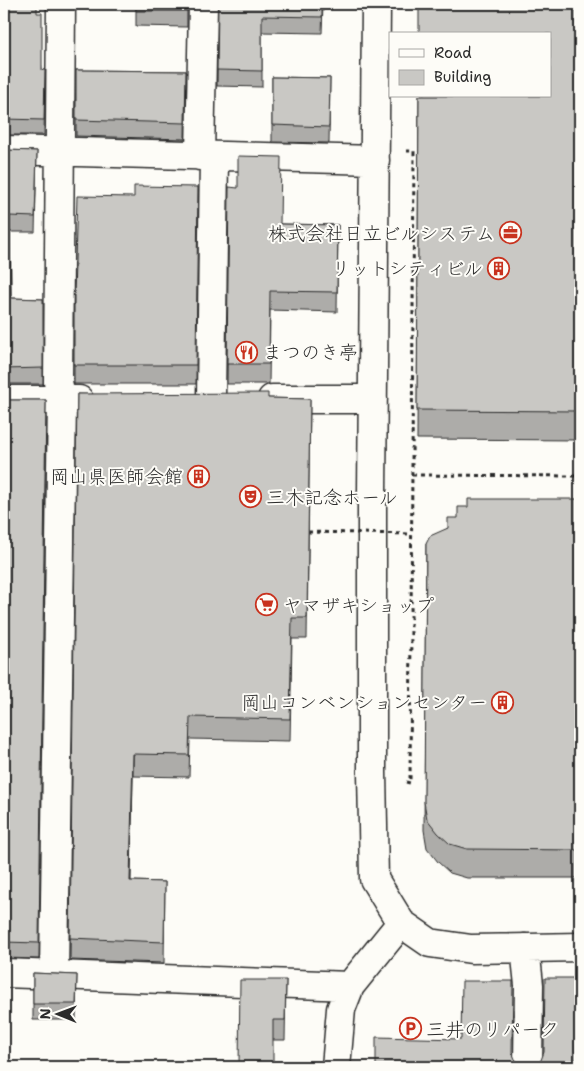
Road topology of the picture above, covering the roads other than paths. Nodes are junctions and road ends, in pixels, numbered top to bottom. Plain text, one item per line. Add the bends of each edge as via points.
1 (61, 4) edge
2 (203, 4) edge
3 (376, 4) edge
4 (4, 150) edge
5 (60, 153) junction
6 (207, 156) junction
7 (375, 160) junction
8 (373, 399) junction
9 (4, 400) edge
10 (62, 400) junction
11 (102, 400) edge
12 (401, 923) junction
13 (580, 947) edge
14 (525, 948) junction
15 (4, 974) edge
16 (54, 974) junction
17 (350, 986) junction
18 (336, 1067) edge
19 (528, 1067) edge

1 - 5 street
2 - 6 street
3 - 7 street
4 - 5 street
5 - 6 street
5 - 10 street via 58,382
6 - 7 street
6 - 8 street via 201,400
7 - 8 street
8 - 12 street via 374,879
9 - 10 street
10 - 11 street
10 - 16 street
12 - 14 street via 430,943 472,949
12 - 17 street
13 - 14 street
14 - 19 street
15 - 16 street
16 - 17 street
17 - 18 street via 341,1008

